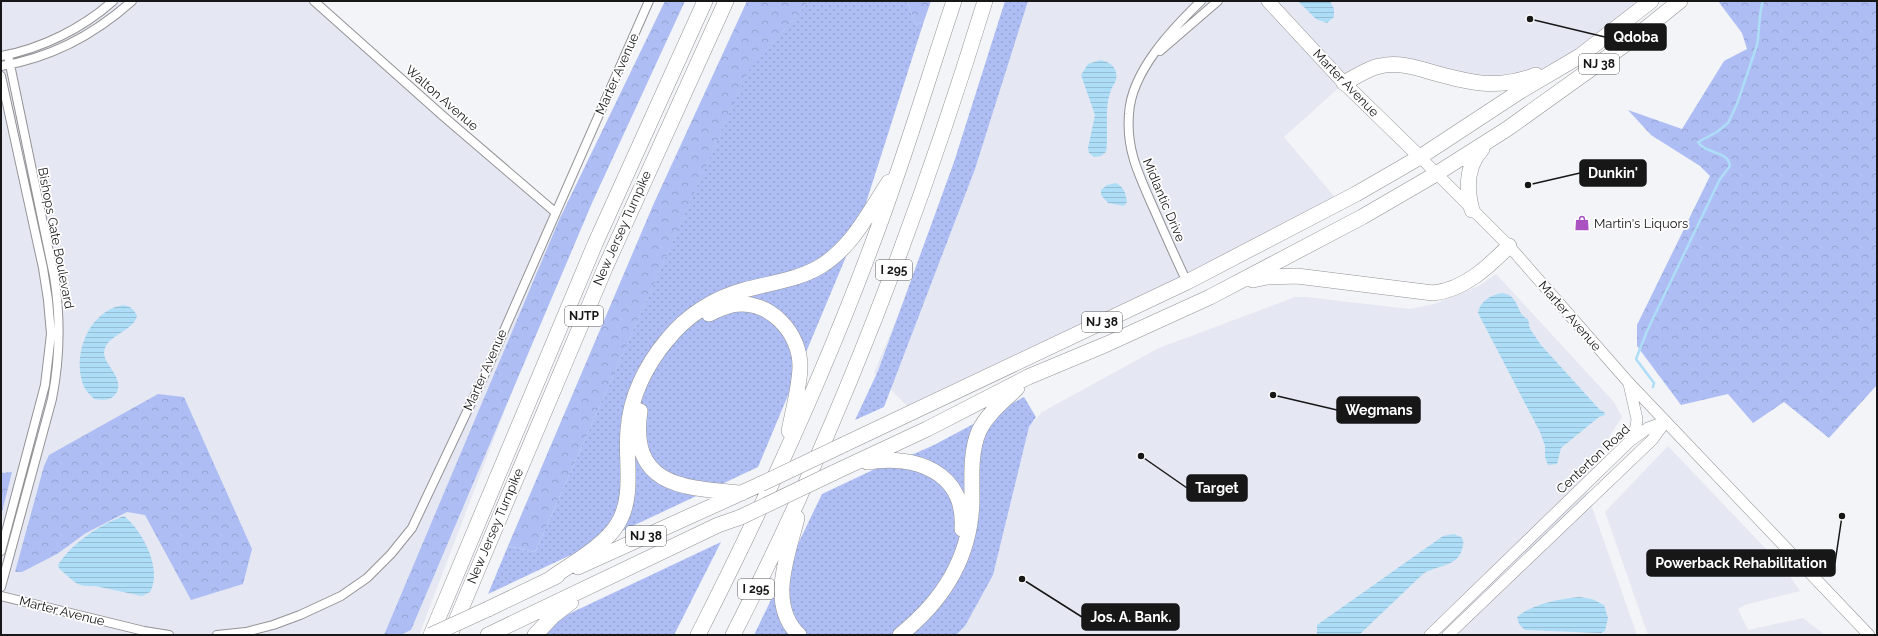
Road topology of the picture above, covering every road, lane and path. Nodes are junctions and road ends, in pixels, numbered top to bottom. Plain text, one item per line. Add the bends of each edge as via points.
1 (113, 1) edge
2 (132, 1) edge
3 (314, 1) edge
4 (649, 1) edge
5 (706, 1) edge
6 (726, 1) edge
7 (954, 1) edge
8 (986, 1) edge
9 (1201, 1) edge
10 (1218, 1) edge
11 (1268, 1) edge
12 (1651, 1) edge
13 (1680, 1) edge
14 (97, 14) junction
15 (103, 24) junction
16 (4, 56) edge
17 (1580, 56) junction
18 (1152, 58) junction
19 (5, 65) edge
20 (1, 76) edge
21 (1344, 83) junction
22 (1487, 142) junction
23 (1420, 157) junction
24 (900, 167) junction
25 (1436, 174) junction
26 (1472, 210) junction
27 (555, 212) junction
28 (1509, 246) junction
29 (1187, 282) junction
30 (1233, 286) junction
31 (1028, 377) junction
32 (1629, 383) junction
33 (1666, 422) junction
34 (1630, 441) junction
35 (785, 456) junction
36 (838, 471) junction
37 (804, 489) junction
38 (742, 493) junction
39 (1, 551) edge
40 (550, 579) junction
41 (594, 585) junction
42 (1, 588) edge
43 (1, 596) edge
44 (708, 616) junction
45 (169, 635) edge
46 (217, 635) edge
47 (430, 635) edge
48 (450, 635) edge
49 (488, 635) edge
50 (535, 635) edge
51 (694, 635) edge
52 (698, 635) edge
53 (733, 635) edge
54 (799, 635) edge
55 (888, 635) edge
56 (900, 635) edge
57 (1430, 635) edge
58 (1448, 635) edge
59 (1869, 635) edge

1 - 14 street
2 - 15 street
3 - 27 street, Walton Avenue
4 - 27 street, Marter Avenue
5 - 47 highway, New Jersey Turnpike / NJTP via 595,244
6 - 48 highway, New Jersey Turnpike / NJTP via 605,268
7 - 24 highway, I 295
8 - 37 highway, I 295 via 951,112 902,248
9 - 18 street, Midlantic Drive via 1171,30
10 - 18 street, Midlantic Drive
11 - 21 main road, Marter Avenue
12 - 17 highway, NJ 38
13 - 22 highway, NJ 38 via 1557,95
14 - 15 street
14 - 16 street via 36,47
15 - 19 street via 54,50 30,60
16 - 19 street, Bishops Gate Boulevard
17 - 21 highway via 1530,77 1499,85 1465,82 1418,68 1391,65 1371,68
17 - 23 highway, NJ 38 via 1519,92
18 - 29 street, Midlantic Drive via 1135,90 1129,113 1129,142 1134,163
19 - 42 street, Bishops Gate Boulevard via 54,276 59,337 58,368 52,399
20 - 39 street, Bishops Gate Boulevard via 44,273 50,334 45,385
21 - 23 main road, Marter Avenue
22 - 25 highway, NJ 38
22 - 26 highway via 1471,162 1468,188
23 - 25 main road, Marter Avenue
23 - 29 highway, NJ 38 via 1356,194
24 - 35 highway, I 295 via 852,297
24 - 40 highway via 862,224 836,255 802,275 743,290 714,302 694,314 667,339 646,371 631,410 628,429 628,489 625,508 618,524 607,538
25 - 26 main road, Marter Avenue
25 - 30 highway, NJ 38
26 - 28 main road, Marter Avenue
27 - 46 street, Marter Avenue via 488,367 412,528 402,542 367,578 328,603 274,625 246,632
28 - 30 highway via 1465,283 1441,292 1297,276 1267,277
28 - 32 main road, Marter Avenue
29 - 38 highway, NJ 38, bridge
30 - 31 highway, NJ 38
31 - 36 highway, NJ 38
31 - 56 highway via 985,420 976,440 972,461 970,530 960,560 925,613
32 - 33 main road, Marter Avenue
32 - 34 main road via 1637,419
33 - 34 main road, Centerton Road via 1648,428
33 - 58 main road, Centerton Road via 1652,440
33 - 59 main road, Marter Avenue
34 - 57 main road, Centerton Road
35 - 38 highway via 800,368 794,338 776,316 749,305 734,305 703,317 676,342 654,374 641,407 638,438 649,466 673,483 701,490
35 - 44 highway, I 295
36 - 41 highway, NJ 38, bridge
36 - 55 highway via 862,462 897,459 913,462 941,475 959,500 963,516 962,532 950,566 928,598
37 - 53 highway, I 295
37 - 54 highway via 782,584 785,615
38 - 40 highway, NJ 38
40 - 47 highway, NJ 38, bridge
41 - 49 highway, NJ 38
41 - 50 highway via 553,616
43 - 45 street, Marter Avenue via 138,630
44 - 51 highway
44 - 52 highway, I 295

